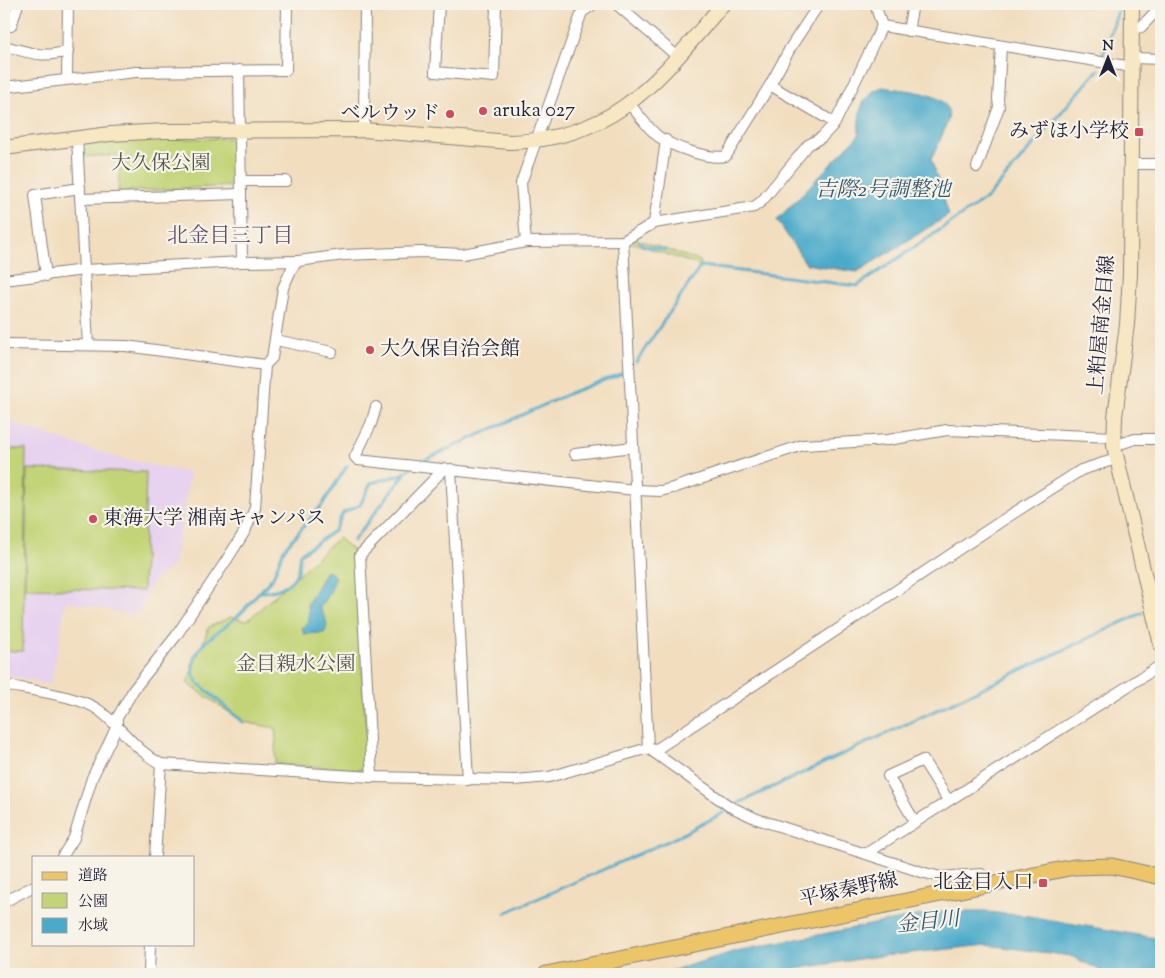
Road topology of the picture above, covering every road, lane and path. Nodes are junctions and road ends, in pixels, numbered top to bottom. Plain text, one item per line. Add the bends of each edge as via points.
1 (18, 4) edge
2 (68, 4) edge
3 (287, 4) edge
4 (365, 4) edge
5 (439, 4) edge
6 (496, 4) edge
7 (594, 4) edge
8 (616, 4) edge
9 (723, 4) edge
10 (819, 4) edge
11 (875, 4) edge
12 (913, 4) edge
13 (1132, 4) edge
14 (1161, 6) edge
15 (11, 26) dead end
16 (882, 26) junction
17 (1132, 30) junction
18 (908, 32) junction
19 (4, 46) edge
20 (1001, 47) junction
21 (68, 51) junction
22 (678, 57) junction
23 (1161, 59) edge
24 (1132, 62) junction
25 (239, 70) junction
26 (67, 79) junction
27 (770, 85) junction
28 (4, 87) edge
29 (630, 105) junction
30 (835, 123) junction
31 (364, 130) junction
32 (240, 131) junction
33 (78, 138) junction
34 (666, 140) junction
35 (534, 141) junction
36 (4, 148) edge
37 (1132, 164) junction
38 (1161, 164) edge
39 (977, 167) dead end
40 (286, 181) dead end
41 (241, 182) junction
42 (80, 188) junction
43 (241, 194) junction
44 (80, 199) junction
45 (654, 223) junction
46 (623, 241) junction
47 (526, 242) junction
48 (298, 261) junction
49 (242, 262) junction
50 (84, 270) junction
51 (46, 276) junction
52 (4, 280) edge
53 (276, 340) junction
54 (4, 344) edge
55 (88, 344) junction
56 (332, 352) dead end
57 (265, 366) junction
58 (376, 407) dead end
59 (1161, 439) edge
60 (633, 447) junction
61 (1114, 447) junction
62 (576, 454) dead end
63 (448, 468) junction
64 (635, 490) junction
65 (1156, 599) edge
66 (1161, 645) edge
67 (1161, 664) edge
68 (4, 685) edge
69 (117, 726) junction
70 (648, 748) junction
71 (161, 764) junction
72 (372, 777) junction
73 (468, 780) junction
74 (948, 800) junction
75 (915, 822) junction
76 (867, 853) junction
77 (63, 856) edge
78 (155, 856) edge
79 (981, 874) dead end
80 (1161, 877) edge
81 (32, 887) edge
82 (4, 902) edge
83 (150, 946) edge
84 (149, 974) edge
85 (546, 974) edge

1 - 15 street
2 - 21 street
3 - 25 street via 286,70
4 - 31 street
5 - 6 street via 435,72 494,76
7 - 35 street via 582,12
8 - 22 street
9 - 22 street
10 - 27 street
11 - 16 street
12 - 18 street
13 - 17 street, 上粕屋南金目線
14 - 17 street via 1141,27
16 - 18 street
16 - 30 street
17 - 24 street, 上粕屋南金目線
18 - 20 street
19 - 21 street via 38,56
20 - 24 street
20 - 39 street via 999,107
21 - 26 street
22 - 29 street
23 - 24 street
24 - 37 street, 上粕屋南金目線
25 - 26 street via 136,72
25 - 32 street
26 - 28 street
27 - 30 street
27 - 34 street via 726,156 715,158
29 - 34 street via 659,137
29 - 35 street via 568,135
30 - 45 street via 822,137 808,145 754,207
31 - 32 street
31 - 35 street via 510,142
32 - 33 street via 165,131
32 - 41 street
33 - 36 street
33 - 42 street
34 - 45 street
35 - 47 street via 521,182
37 - 38 street
37 - 61 street, 上粕屋南金目線 via 1127,324
40 - 41 street
41 - 43 street
42 - 44 street
42 - 51 street via 35,195
43 - 44 street
43 - 49 street
44 - 50 street
45 - 46 street
46 - 47 street
46 - 60 street
47 - 48 street via 463,254 344,255
48 - 49 street
48 - 53 street via 283,288
49 - 50 street
50 - 51 street
50 - 55 street
51 - 52 street
53 - 56 street
53 - 57 street via 272,358
54 - 55 street
55 - 57 street via 126,346
57 - 69 street via 254,508 245,530 176,636 134,689 117,718
58 - 63 street via 355,457 358,460
59 - 61 street via 1135,439
60 - 62 street
60 - 64 street
61 - 64 street via 947,430 888,440 803,445 673,488
61 - 65 street, 上粕屋南金目線
61 - 70 street via 657,749
63 - 64 street
63 - 72 street via 360,555
63 - 73 street
64 - 70 street
65 - 66 street, 上粕屋南金目線
67 - 74 street
68 - 69 street via 67,697 99,709
69 - 71 street via 147,757
69 - 77 street via 92,778 74,838
70 - 73 street via 549,778
70 - 76 street via 729,806 750,816
71 - 72 street
71 - 78 street
72 - 73 street
74 - 75 street
74 - 75 street via 923,760 888,776
75 - 76 street
76 - 79 street via 941,877
80 - 85 main road, 平塚秦野線 via 1112,866 1074,867
81 - 82 street
83 - 84 street

